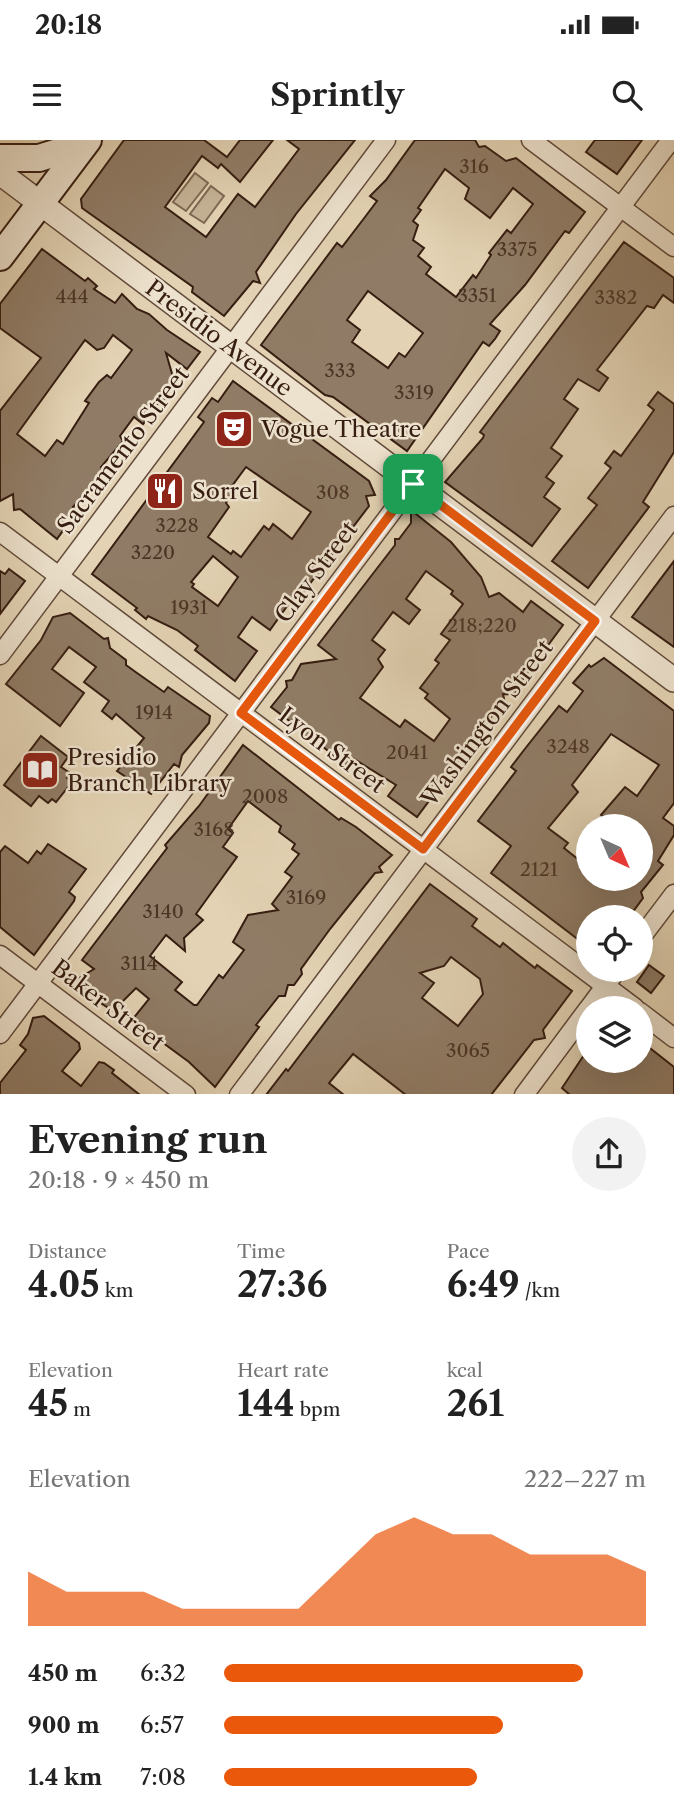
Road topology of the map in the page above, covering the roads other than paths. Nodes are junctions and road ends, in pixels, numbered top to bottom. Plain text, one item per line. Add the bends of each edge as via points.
1 (386, 140) edge
2 (531, 140) edge
3 (671, 140) edge
4 (86, 142) edge
5 (0, 158) edge
6 (0, 173) edge
7 (40, 203) junction
8 (621, 207) junction
9 (674, 247) edge
10 (0, 257) edge
11 (231, 347) junction
12 (413, 484) junction
13 (674, 516) edge
14 (0, 532) edge
15 (59, 576) junction
16 (595, 621) junction
17 (0, 654) edge
18 (674, 680) edge
19 (241, 713) junction
20 (423, 849) junction
21 (674, 894) edge
22 (653, 922) edge
23 (0, 955) edge
24 (608, 982) edge
25 (38, 983) junction
26 (605, 986) junction
27 (597, 996) edge
28 (619, 996) edge
29 (653, 1022) edge
30 (576, 1024) edge
31 (0, 1034) edge
32 (674, 1038) edge
33 (186, 1094) edge
34 (239, 1094) edge
35 (524, 1094) edge

1 - 11 street, Sacramento Street
2 - 8 street
3 - 8 street, Clay Street
4 - 5 main road via 39,158
4 - 7 main road
6 - 7 street, Presidio Avenue
7 - 10 main road
7 - 11 street, Presidio Avenue
8 - 9 street
8 - 12 street, Clay Street
11 - 12 street, Presidio Avenue
11 - 15 street, Sacramento Street
12 - 16 street, Presidio Avenue
12 - 19 street, Clay Street
13 - 16 street, Washington Street
14 - 15 street, Lyon Street
15 - 17 street, Sacramento Street
15 - 19 street, Lyon Street
16 - 18 street, Presidio Avenue
16 - 20 street, Washington Street
19 - 20 street, Lyon Street
19 - 25 street, Clay Street
20 - 26 street, Lyon Street
20 - 34 street, Washington Street
21 - 22 street
23 - 25 street, Baker Street
24 - 26 street
25 - 31 street, Clay Street
25 - 33 street, Baker Street
26 - 27 street
26 - 28 street, Lyon Street
29 - 32 street
30 - 35 street

